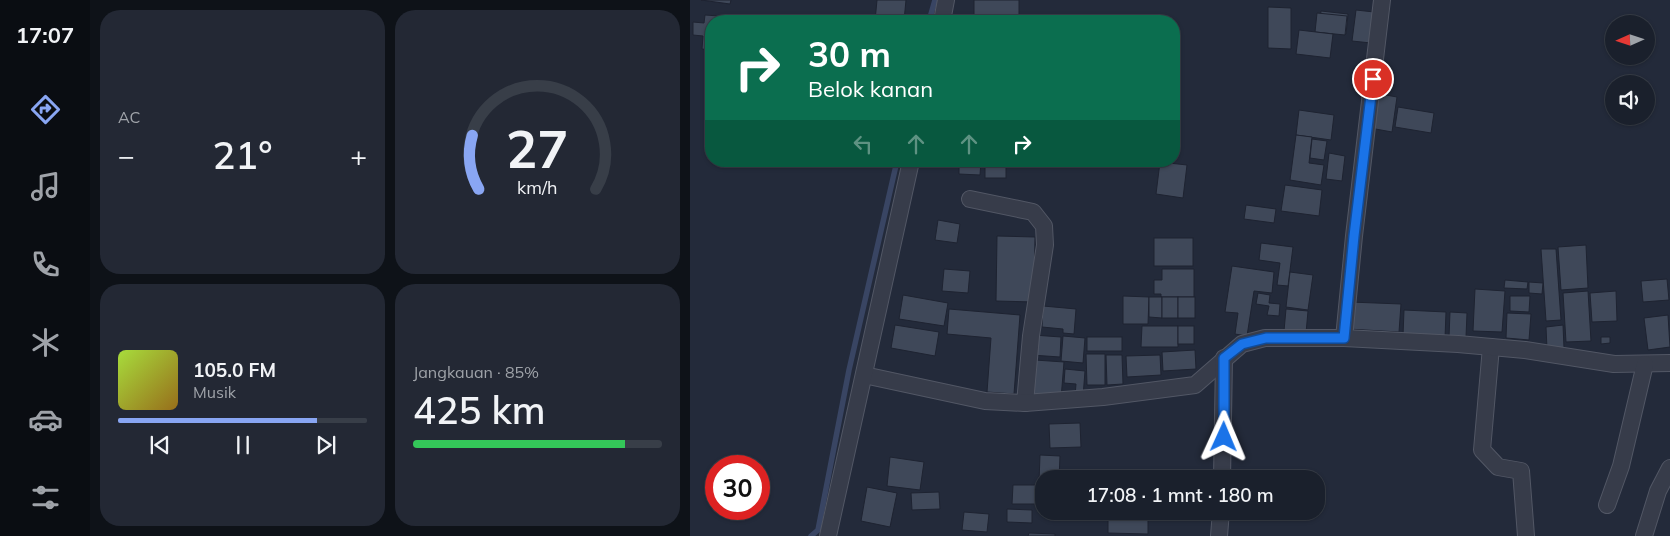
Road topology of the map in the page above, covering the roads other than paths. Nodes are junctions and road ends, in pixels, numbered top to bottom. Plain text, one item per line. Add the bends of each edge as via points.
1 (1382, 0) edge
2 (910, 167) edge
3 (970, 199) dead end
4 (1344, 338) junction
5 (1491, 347) junction
6 (1224, 358) junction
7 (1670, 363) edge
8 (1645, 364) junction
9 (864, 375) junction
10 (1025, 403) junction
11 (1670, 468) edge
12 (1222, 470) edge
13 (1607, 505) dead end
14 (1220, 520) edge
15 (828, 536) edge
16 (1219, 536) edge
17 (1526, 536) edge
18 (1644, 536) edge

1 - 4 street
2 - 9 street
3 - 10 street via 1033,212 1044,226 1045,245 1030,336
4 - 5 street
4 - 6 street via 1266,338 1242,344
5 - 8 street via 1614,364
5 - 17 street via 1482,450 1498,466 1521,471
6 - 10 street via 1195,384 1187,387
6 - 12 street
7 - 8 street
8 - 13 street via 1621,466
9 - 10 street via 985,401
9 - 15 street
11 - 18 street via 1658,491
14 - 16 street

